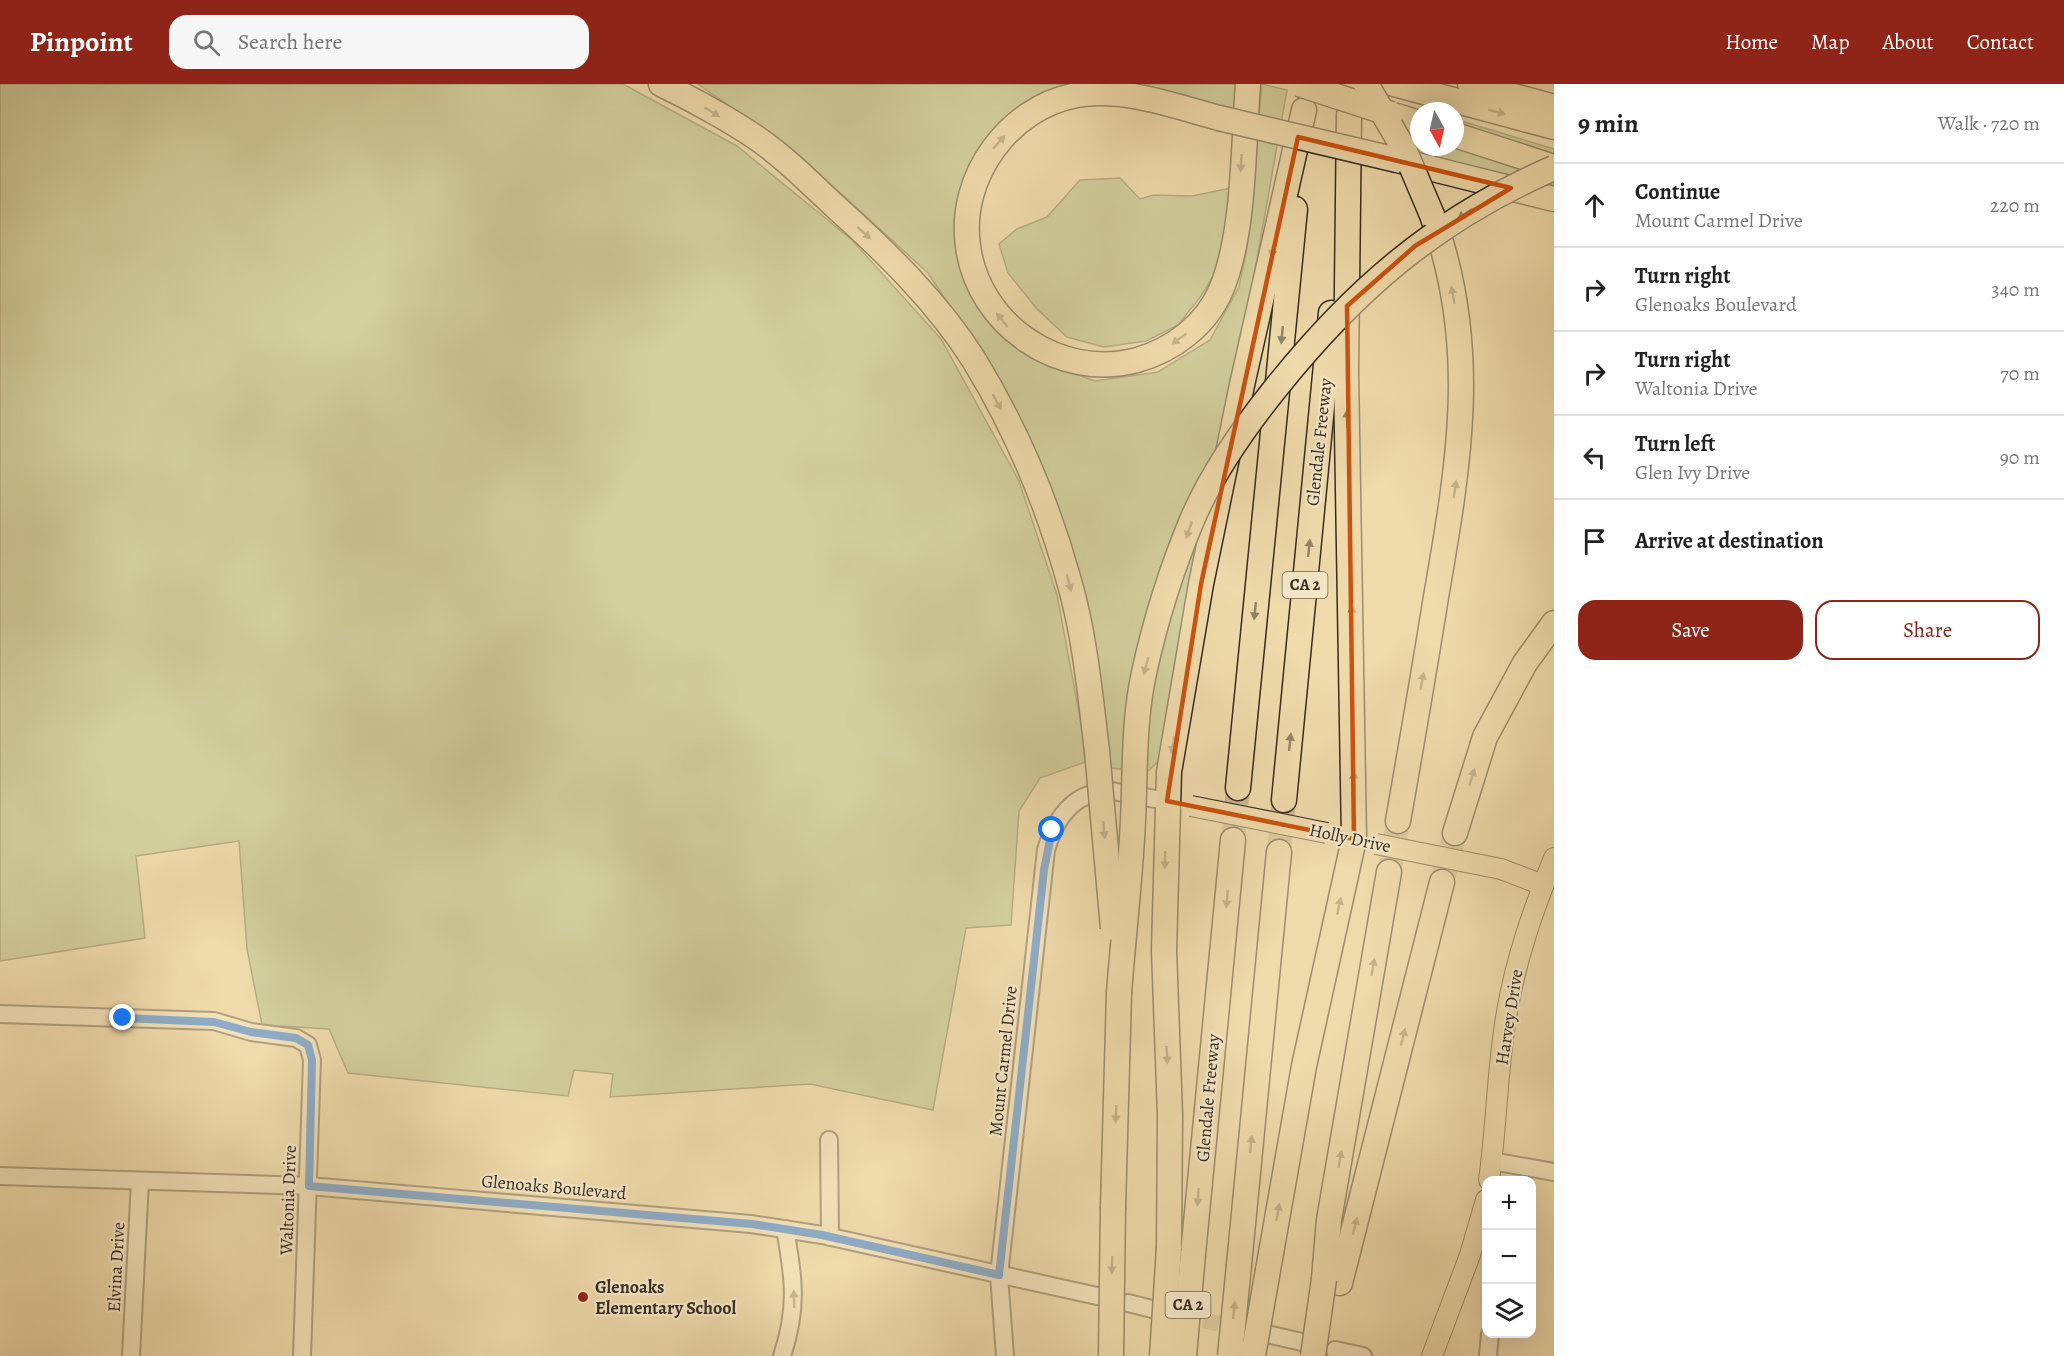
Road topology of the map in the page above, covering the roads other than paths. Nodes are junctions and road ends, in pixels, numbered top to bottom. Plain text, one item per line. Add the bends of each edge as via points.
1 (661, 84) edge
2 (1248, 84) edge
3 (1299, 84) edge
4 (1307, 84) edge
5 (1353, 84) edge
6 (1366, 84) edge
7 (1470, 84) edge
8 (1515, 84) edge
9 (1397, 85) edge
10 (1554, 95) edge
11 (1554, 107) edge
12 (1304, 110) junction
13 (1349, 115) junction
14 (1408, 120) edge
15 (1554, 127) edge
16 (1464, 138) edge
17 (1554, 168) edge
18 (1554, 199) edge
19 (1554, 623) edge
20 (1238, 788) tunnel mouth
21 (1110, 792) dead end
22 (1155, 799) junction
23 (1284, 800) tunnel mouth
24 (1398, 821) tunnel mouth
25 (1455, 833) tunnel mouth
26 (1233, 840) tunnel mouth
27 (1365, 841) junction
28 (1279, 852) tunnel mouth
29 (1554, 858) edge
30 (1389, 872) tunnel mouth
31 (1442, 882) tunnel mouth
32 (1548, 887) edge
33 (1119, 993) junction
34 (0, 1014) edge
35 (829, 1140) dead end
36 (1490, 1171) edge
37 (1554, 1172) edge
38 (0, 1176) edge
39 (140, 1181) junction
40 (309, 1186) junction
41 (1482, 1216) edge
42 (785, 1229) junction
43 (830, 1237) junction
44 (999, 1275) junction
45 (1332, 1281) junction
46 (1097, 1296) dead end
47 (1128, 1303) dead end
48 (1156, 1310) dead end
49 (1266, 1334) dead end
50 (1490, 1338) edge
51 (1318, 1351) edge
52 (131, 1356) edge
53 (302, 1356) edge
54 (782, 1356) edge
55 (1005, 1356) edge
56 (1111, 1356) edge
57 (1162, 1356) edge
58 (1184, 1356) edge
59 (1230, 1356) edge
60 (1253, 1356) edge
61 (1363, 1356) edge
62 (1432, 1356) edge
63 (1488, 1356) edge

1 -> 33 highway, bridge via 773,150 880,247 935,307 974,360 1010,425 1069,581 1087,662
2 -> 18 highway, bridge via 1232,260 1209,312 1191,330 1151,356 1124,363 1072,361 1050,353 1009,328 982,289 968,245 975,183 986,158 1001,139 1042,107 1076,96 1129,96 1219,118 1397,160
3 - 14 highway, bridge
4 - 12 highway, CA 2
5 - 13 highway, Glendale Freeway / CA 2
24 -> 6 highway, bridge via 1450,519 1462,407 1460,342 1448,268 1432,215 1404,149
7 - 11 highway
8 - 10 highway
9 -> 15 highway
12 -> 20 highway, CA 2
12 -> 22 highway via 1201,584 1168,772
23 -> 13 highway, Glendale Freeway / CA 2
27 -> 13 highway via 1346,372
16 - 17 highway
17 -> 33 highway, bridge via 1478,205 1415,246 1356,296 1248,423 1192,520 1144,674 1134,748 1132,836
25 -> 19 highway via 1485,736 1524,663
21 - 44 street, Mount Carmel Drive via 1085,795 1061,816 1046,850
22 - 27 main road, Holly Drive, bridge
22 -> 57 highway, bridge via 1170,1114 1169,1248
26 -> 58 highway, Glendale Freeway / CA 2, bridge
27 - 32 main road, Holly Drive, bridge via 1501,869
60 -> 27 highway, bridge via 1304,1066
59 -> 28 highway, CA 2, bridge
29 - 32 main road, Harvey Drive
45 -> 30 highway via 1329,1220
45 -> 31 highway
32 - 36 main road, Harvey Drive via 1522,946 1506,1014
33 -> 56 highway, bridge
34 - 40 street, Waltonia Drive via 214,1022 296,1038 308,1045 312,1060
35 - 43 street
36 - 37 street
38 - 39 street, Glenoaks Boulevard
39 - 40 street, Glenoaks Boulevard
39 - 52 street, Elvina Drive
40 - 42 street, Glenoaks Boulevard via 679,1216
40 - 53 street, Waltonia Drive
41 - 62 main road
42 - 43 street, Glenoaks Boulevard
54 -> 42 street via 794,1310 793,1269
43 - 44 street, Glenoaks Boulevard
44 - 46 street, Glenoaks Boulevard
44 - 55 street, Mount Carmel Drive
45 - 51 highway
47 - 48 street
49 - 51 street
50 - 63 street
51 - 61 street

